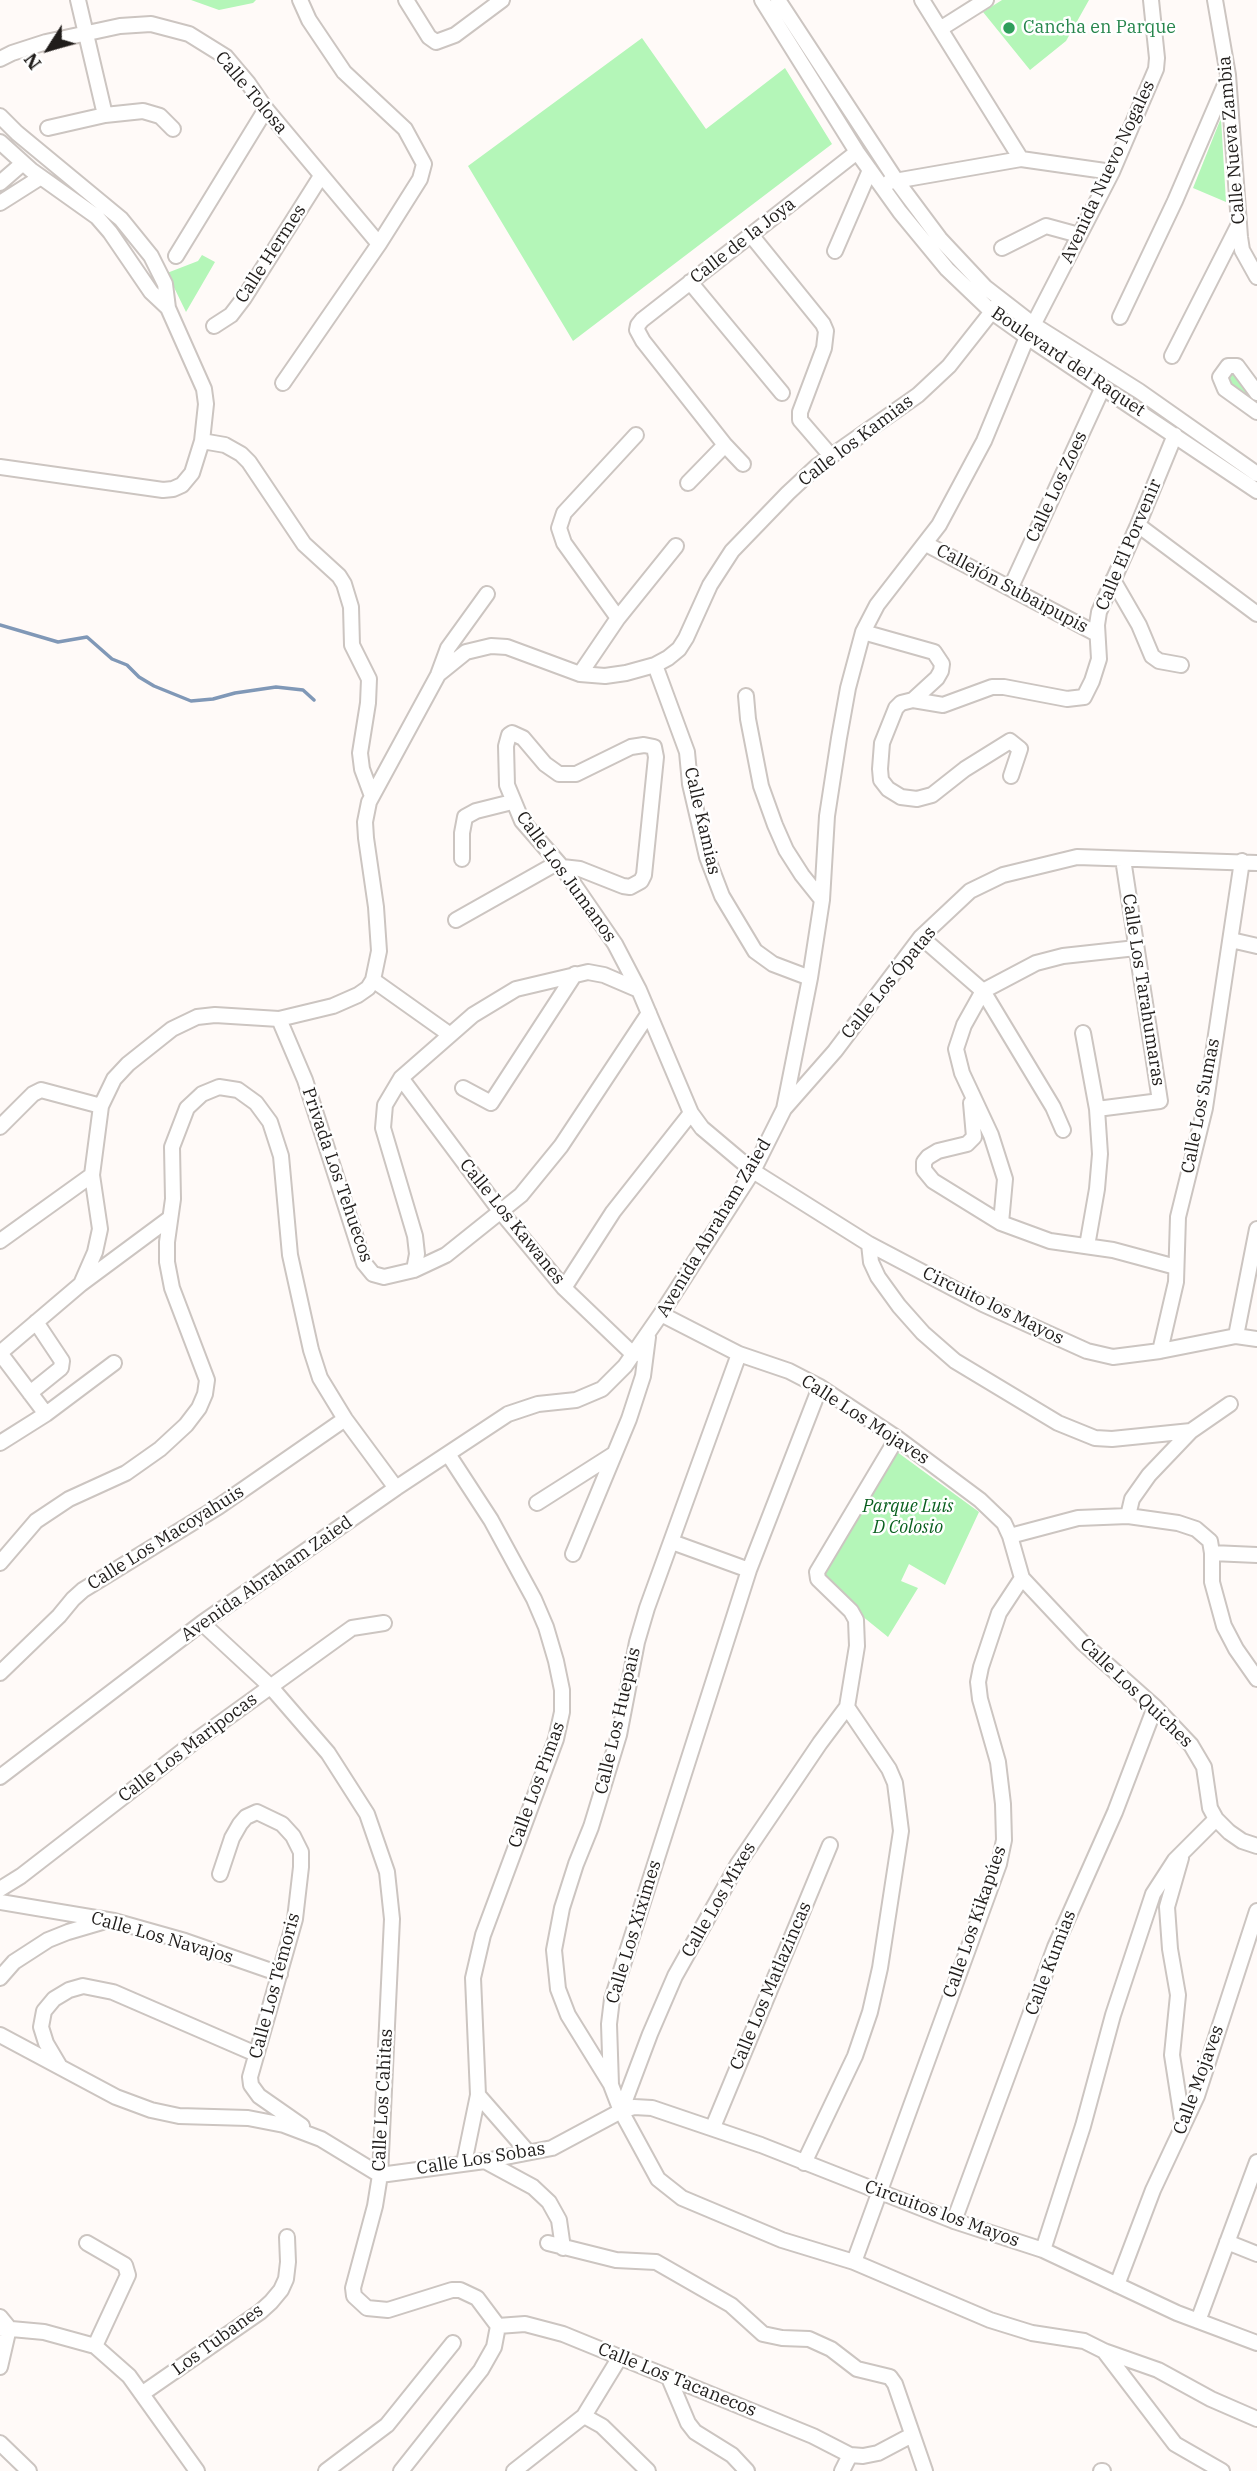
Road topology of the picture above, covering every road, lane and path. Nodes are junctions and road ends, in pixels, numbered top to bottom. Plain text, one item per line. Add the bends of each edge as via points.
1 (78, 0) edge
2 (300, 0) edge
3 (406, 0) edge
4 (502, 0) edge
5 (762, 0) edge
6 (778, 0) edge
7 (922, 0) edge
8 (986, 0) edge
9 (1151, 0) edge
10 (1215, 0) edge
11 (940, 29) junction
12 (87, 33) junction
13 (0, 60) edge
14 (1228, 75) junction
15 (266, 109) junction
16 (105, 115) junction
17 (0, 116) edge
18 (48, 128) dead end
19 (173, 129) dead end
20 (0, 142) edge
21 (857, 152) junction
22 (1021, 159) junction
23 (23, 163) junction
24 (870, 170) junction
25 (1112, 172) junction
26 (321, 176) junction
27 (41, 177) junction
28 (896, 180) junction
29 (0, 183) edge
30 (880, 185) junction
31 (0, 203) edge
32 (1238, 226) junction
33 (751, 235) junction
34 (1079, 235) junction
35 (379, 244) junction
36 (1002, 248) dead end
37 (835, 251) dead end
38 (176, 256) dead end
39 (1257, 277) edge
40 (690, 282) junction
41 (997, 306) junction
42 (168, 308) junction
43 (1120, 317) dead end
44 (214, 326) dead end
45 (1031, 331) junction
46 (1172, 356) dead end
47 (283, 383) dead end
48 (1103, 387) junction
49 (782, 393) dead end
50 (1257, 393) edge
51 (1257, 412) edge
52 (636, 435) dead end
53 (1175, 435) junction
54 (202, 441) junction
55 (725, 445) junction
56 (831, 456) junction
57 (743, 464) dead end
58 (0, 467) edge
59 (1257, 474) edge
60 (688, 483) dead end
61 (1257, 491) edge
62 (1138, 525) junction
63 (926, 544) junction
64 (676, 546) dead end
65 (1113, 580) junction
66 (1011, 587) junction
67 (486, 594) dead end
68 (1257, 614) edge
69 (618, 618) junction
70 (863, 632) junction
71 (1097, 634) junction
72 (1181, 665) dead end
73 (655, 666) junction
74 (580, 674) junction
75 (438, 675) junction
76 (746, 696) dead end
77 (913, 701) junction
78 (1011, 776) dead end
79 (372, 796) junction
80 (512, 802) junction
81 (462, 859) dead end
82 (1123, 859) junction
83 (1250, 862) edge
84 (559, 865) junction
85 (822, 900) junction
86 (456, 920) dead end
87 (921, 937) junction
88 (1231, 940) junction
89 (1257, 946) edge
90 (1136, 948) junction
91 (575, 974) junction
92 (810, 978) junction
93 (373, 980) junction
94 (639, 990) junction
95 (983, 991) junction
96 (649, 1013) junction
97 (279, 1019) junction
98 (1083, 1033) dead end
99 (449, 1034) junction
100 (401, 1078) junction
101 (967, 1084) junction
102 (463, 1088) dead end
103 (101, 1106) junction
104 (784, 1109) junction
105 (1097, 1109) junction
106 (691, 1113) junction
107 (0, 1127) edge
108 (1063, 1130) dead end
109 (752, 1171) junction
110 (92, 1175) junction
111 (501, 1212) junction
112 (170, 1217) junction
113 (1001, 1223) junction
114 (1257, 1229) edge
115 (0, 1241) edge
116 (869, 1244) junction
117 (1087, 1247) junction
118 (1176, 1267) junction
119 (414, 1270) junction
120 (81, 1284) junction
121 (564, 1287) junction
122 (662, 1314) junction
123 (36, 1322) junction
124 (649, 1332) junction
125 (1236, 1336) junction
126 (1257, 1339) edge
127 (1160, 1351) junction
128 (0, 1353) edge
129 (739, 1354) junction
130 (634, 1355) junction
131 (114, 1363) dead end
132 (820, 1387) junction
133 (30, 1393) junction
134 (1230, 1404) dead end
135 (46, 1413) junction
136 (345, 1419) junction
137 (1191, 1431) junction
138 (897, 1438) junction
139 (0, 1443) edge
140 (448, 1454) junction
141 (614, 1454) junction
142 (396, 1488) junction
143 (537, 1503) dead end
144 (1128, 1516) junction
145 (1010, 1536) junction
146 (672, 1542) junction
147 (1212, 1553) junction
148 (573, 1554) dead end
149 (1257, 1555) edge
150 (0, 1563) edge
151 (750, 1570) junction
152 (1021, 1578) junction
153 (202, 1623) junction
154 (384, 1623) dead end
155 (0, 1672) edge
156 (1257, 1679) edge
157 (270, 1686) junction
158 (847, 1707) junction
159 (1155, 1707) junction
160 (0, 1777) edge
161 (1216, 1819) junction
162 (830, 1845) dead end
163 (1257, 1846) edge
164 (1182, 1852) junction
165 (220, 1874) dead end
166 (0, 1889) edge
167 (0, 1902) edge
168 (1257, 1911) edge
169 (114, 1920) junction
170 (280, 1974) junction
171 (0, 1978) edge
172 (0, 2035) edge
173 (256, 2054) junction
174 (61, 2068) junction
175 (611, 2085) junction
176 (478, 2095) junction
177 (621, 2111) junction
178 (1183, 2126) junction
179 (713, 2127) junction
180 (321, 2139) junction
181 (527, 2151) junction
182 (485, 2161) junction
183 (1257, 2162) edge
184 (464, 2163) junction
185 (804, 2163) junction
186 (380, 2175) junction
187 (878, 2192) junction
188 (954, 2221) junction
189 (287, 2237) dead end
190 (1227, 2242) junction
191 (87, 2243) dead end
192 (548, 2243) dead end
193 (563, 2248) junction
194 (1043, 2250) junction
195 (1257, 2254) edge
196 (854, 2262) junction
197 (1116, 2285) junction
198 (1198, 2321) junction
199 (3, 2324) edge
200 (498, 2326) junction
201 (453, 2343) dead end
202 (1257, 2343) edge
203 (95, 2346) junction
204 (1104, 2351) junction
205 (620, 2357) junction
206 (0, 2367) edge
207 (669, 2378) junction
208 (143, 2393) junction
209 (584, 2416) junction
210 (1257, 2419) edge
211 (912, 2435) junction
212 (0, 2443) edge
213 (850, 2455) junction
214 (193, 2468) edge
215 (519, 2470) edge
216 (29, 2471) edge
217 (326, 2471) edge
218 (401, 2471) edge
219 (648, 2471) edge
220 (747, 2471) edge
221 (842, 2471) edge
222 (925, 2471) edge
223 (1222, 2471) edge

1 - 12 street
2 - 35 street via 344,72 405,129 424,164 420,179
3 - 4 street via 436,42 455,35
5 - 21 street, Boulevard del Raquet
6 - 28 street, Boulevard del Raquet
7 - 11 street
8 - 11 street
9 - 25 street, Avenida Nuevo Nogales via 1156,69
10 - 14 street, Calle Nueva Zambia
11 - 22 street
12 - 13 street, Calle Tolosa
12 - 15 street, Calle Tolosa via 151,24 190,34 226,57
12 - 16 street
14 - 32 street, Calle Nueva Zambia
14 - 43 street
15 - 26 street, Calle Tolosa
15 - 38 street
16 - 18 street
16 - 19 street via 143,111 160,116
17 - 42 street via 121,219 151,256 165,284
20 - 23 street
21 - 24 street, Boulevard del Raquet
21 - 33 street, Calle de la Joya
22 - 25 street
22 - 28 street
23 - 27 street
23 - 29 street
24 - 30 street, Boulevard del Raquet
24 - 37 street
25 - 34 street, Avenida Nuevo Nogales
26 - 35 street, Calle Tolosa
26 - 44 street, Calle Hermes via 244,298
27 - 31 street
27 - 42 street via 96,217
28 - 30 street
28 - 41 street, Boulevard del Raquet
30 - 41 street, Boulevard del Raquet via 947,269
32 - 39 street, Calle Nueva Zambia via 1242,250
32 - 46 street
33 - 40 street, Calle de la Joya
33 - 56 street via 826,331 800,420
34 - 36 street via 1046,226
34 - 45 street, Avenida Nuevo Nogales
35 - 47 street
40 - 49 street
40 - 55 street, Calle de la Joya via 642,320 637,330
41 - 45 street, Boulevard del Raquet
41 - 56 street, Calle los Kamias via 949,366 918,395
42 - 54 street via 204,389
45 - 48 street, Boulevard del Raquet
45 - 59 street, Boulevard del Raquet via 1139,391
45 - 63 street, Avenida Abraham Zaied via 984,441
48 - 53 street, Boulevard del Raquet
48 - 66 street, Calle Los Zoes
50 - 51 street via 1237,366 1228,366 1220,377 1225,389
52 - 69 street via 564,513 559,528 564,543
53 - 61 street, Boulevard del Raquet
53 - 62 street, Calle El Porvenir
54 - 58 street via 192,473 182,485 163,491
54 - 79 street via 225,445 249,462 304,544 344,584 351,607 352,645 369,679 360,753
55 - 57 street
55 - 60 street
56 - 73 street, Calle los Kamias via 732,551 679,649
62 - 65 street, Calle El Porvenir
62 - 68 street
63 - 66 street, Callejón Subaipupis
63 - 70 street, Avenida Abraham Zaied via 877,605
64 - 69 street
65 - 71 street, Calle El Porvenir via 1099,612
65 - 72 street via 1152,656
66 - 71 street, Callejón Subaipupis
67 - 75 street via 448,648
69 - 74 street
70 - 77 street via 940,657 941,671
70 - 85 street, Avenida Abraham Zaied via 848,688 827,816
71 - 77 street, Calle El Porvenir via 1099,659 1084,697 1068,699 992,687 943,705
73 - 74 street, Calle los Kamias via 605,676
73 - 92 street, Calle Kamias via 687,752 707,857 722,896 755,951
74 - 75 street, Calle los Kamias via 507,647 491,646 466,652
75 - 79 street
76 - 85 street via 756,764 775,825 802,875
77 - 78 street via 896,708 883,743 881,780 888,789 901,797 932,795 1010,741 1020,749
79 - 93 street via 365,822 379,951
80 - 81 street, Calle Los Jumanos via 465,817
80 - 84 street, Calle Los Jumanos
80 - 84 street via 506,773 510,734 518,734 559,774 576,774 631,747 655,748 641,881 623,886
82 - 83 street, Calle Los Ópatas
82 - 87 street, Calle Los Ópatas via 1077,857 1003,875 970,891
82 - 90 street, Calle Los Tarahumaras
83 - 88 street, Calle Los Sumas
84 - 86 street
84 - 94 street, Calle Los Jumanos via 615,944
85 - 92 street, Avenida Abraham Zaied
87 - 95 street
87 - 104 street, Calle Los Ópatas via 835,1051
88 - 89 street
88 - 118 street, Calle Los Sumas via 1205,1108 1181,1203
90 - 95 street via 1036,963
90 - 105 street, Calle Los Tarahumaras via 1160,1101
91 - 94 street via 604,975
91 - 99 street via 516,989
91 - 102 street via 491,1104
92 - 104 street, Avenida Abraham Zaied
93 - 97 street via 358,995 333,1006
93 - 99 street
94 - 96 street, Calle Los Jumanos
95 - 101 street via 957,1049
95 - 108 street
96 - 106 street, Calle Los Jumanos
96 - 111 street, Privada Los Tehuecos via 561,1146
97 - 103 street via 215,1015 197,1017 172,1029 121,1071
97 - 119 street, Privada Los Tehuecos via 305,1080 364,1263 379,1277
98 - 105 street
99 - 100 street
100 - 111 street, Calle Los Kawanes
100 - 119 street via 385,1105 383,1128 415,1236
101 - 113 street via 1005,1179
101 - 113 street via 974,1137 967,1144 932,1153 924,1170 943,1188
103 - 107 street via 41,1090
103 - 110 street
104 - 109 street, Avenida Abraham Zaied
105 - 117 street via 1100,1169
106 - 109 street, Calle Los Jumanos
106 - 121 street via 613,1212
109 - 116 street, Circuito los Mayos
109 - 122 street, Avenida Abraham Zaied
110 - 115 street
110 - 120 street via 100,1229
111 - 119 street, Privada Los Tehuecos via 446,1255
111 - 121 street, Calle Los Kawanes
112 - 120 street
112 - 136 street via 172,1147 187,1108 210,1089 238,1090 256,1103 270,1122 281,1156 290,1255 311,1350 320,1378
112 - 150 street via 167,1262 207,1380 199,1408 160,1449 126,1473 69,1499 37,1521
113 - 117 street via 1050,1241
114 - 125 street
116 - 127 street, Circuito los Mayos via 983,1304 1087,1351 1113,1357
116 - 137 street via 878,1277 923,1333 955,1361 1058,1423 1112,1440
117 - 118 street via 1121,1251
118 - 127 street, Calle Los Sumas
120 - 123 street
121 - 130 street, Calle Los Kawanes
122 - 124 street, Avenida Abraham Zaied
122 - 129 street, Calle Los Mojaves
123 - 128 street
123 - 133 street via 62,1362 61,1368
124 - 130 street, Avenida Abraham Zaied
124 - 141 street via 643,1376
125 - 126 street, Circuito los Mayos
125 - 127 street, Circuito los Mayos
128 - 133 street
129 - 132 street, Calle Los Mojaves
129 - 146 street, Calle Los Huepais
130 - 140 street, Avenida Abraham Zaied via 602,1389 576,1400 521,1408
131 - 135 street
132 - 138 street, Calle Los Mojaves
132 - 151 street, Calle Los Xiximes
133 - 135 street
134 - 137 street
135 - 139 street
136 - 142 street
136 - 155 street, Calle Los Macoyahuis via 218,1507 83,1590
137 - 144 street via 1138,1488
138 - 145 street, Calle Los Mojaves via 980,1500 1004,1523
138 - 158 street via 816,1575 856,1620 857,1646
140 - 142 street, Avenida Abraham Zaied
140 - 176 street, Calle Los Pimas via 497,1529 534,1599 562,1690 556,1739 476,1958
141 - 143 street
141 - 148 street
142 - 153 street, Avenida Abraham Zaied
144 - 145 street via 1078,1518
144 - 147 street via 1196,1529 1210,1541
145 - 152 street, Calle Los Quiches
146 - 151 street
146 - 175 street, Calle Los Huepais via 637,1642 619,1735 562,1908 554,1950 558,1989 568,2015
147 - 149 street
147 - 156 street via 1212,1582 1224,1626
151 - 175 street, Calle Los Xiximes via 615,1986 610,2011
152 - 159 street, Calle Los Quiches via 1083,1643
152 - 187 street, Calle Los Kikapúes via 999,1613 978,1682 998,1762 1003,1804 999,1864
153 - 157 street, Calle Los Cahitas
153 - 160 street, Avenida Abraham Zaied
154 - 157 street, Calle Los Maripocas via 352,1628
157 - 166 street, Calle Los Maripocas
157 - 186 street, Calle Los Cahitas via 348,1782 367,1814 387,1872 393,1919
158 - 177 street, Calle Los Mixes via 733,1872 676,1976
158 - 185 street via 895,1783 900,1840 870,2012 855,2056
159 - 161 street, Calle Los Quiches via 1199,1755
159 - 188 street, Calle Kumias via 1055,1947
161 - 163 street
161 - 164 street
162 - 179 street, Calle Los Matlazincas
164 - 178 street via 1167,1907 1178,1995 1172,2055
164 - 194 street via 1153,1894
165 - 170 street, Calle Los Témoris via 232,1839 250,1814 262,1813 293,1836 302,1867 295,1919
167 - 169 street, Calle Los Navajos
168 - 178 street, Calle Mojaves
169 - 170 street, Calle Los Navajos
169 - 171 street via 48,1940 14,1962
170 - 173 street, Calle Los Témoris
172 - 174 street
173 - 174 street via 114,1992 83,1986 54,1999 44,2011 41,2027
173 - 180 street, Calle Los Témoris via 250,2077 255,2091
174 - 180 street via 151,2110 266,2121
175 - 177 street, Calle Los Xiximes
176 - 181 street
176 - 184 street, Calle Los Pimas
177 - 179 street, Circuitos los Mayos via 652,2108
177 - 181 street, Calle Los Sobas via 563,2144
177 - 196 street, Calle Los Xiximes via 658,2179 675,2194 747,2227
178 - 197 street, Calle Mojaves
179 - 185 street, Circuitos los Mayos
180 - 186 street
181 - 182 street, Calle Los Sobas
182 - 184 street, Calle Los Sobas
182 - 193 street via 533,2187 549,2202 559,2220
183 - 190 street
184 - 186 street, Calle Los Sobas
185 - 187 street, Circuitos los Mayos
186 - 200 street, Calle Los Cahitas via 353,2288 360,2304 388,2310 460,2290 477,2298
187 - 188 street, Circuitos los Mayos
187 - 196 street, Calle Los Kikapúes
188 - 194 street, Circuitos los Mayos
189 - 208 street, Los Tubanes via 286,2279 271,2302
190 - 195 street
190 - 198 street
191 - 203 street via 128,2270
192 - 193 street
193 - 211 street via 615,2260 656,2262 731,2305 763,2334 810,2339 857,2369 883,2374 893,2381
194 - 197 street, Circuitos los Mayos
196 - 204 street, Calle Los Xiximes via 990,2320 1032,2333 1084,2341
197 - 198 street, Circuitos los Mayos
198 - 202 street, Circuitos los Mayos
199 - 203 street
199 - 206 street
200 - 205 street, Calle Los Tacanecos via 525,2324
200 - 218 street via 494,2347 481,2370
201 - 217 street via 387,2425
203 - 208 street
204 - 210 street, Calle Los Xiximes via 1158,2370
204 - 223 street via 1175,2444
205 - 207 street, Calle Los Tacanecos
205 - 209 street
207 - 213 street, Calle Los Tacanecos
207 - 220 street via 695,2432 732,2455
208 - 214 street
209 - 215 street
209 - 219 street via 602,2426
211 - 213 street via 878,2453
211 - 222 street
212 - 216 street
213 - 221 street

